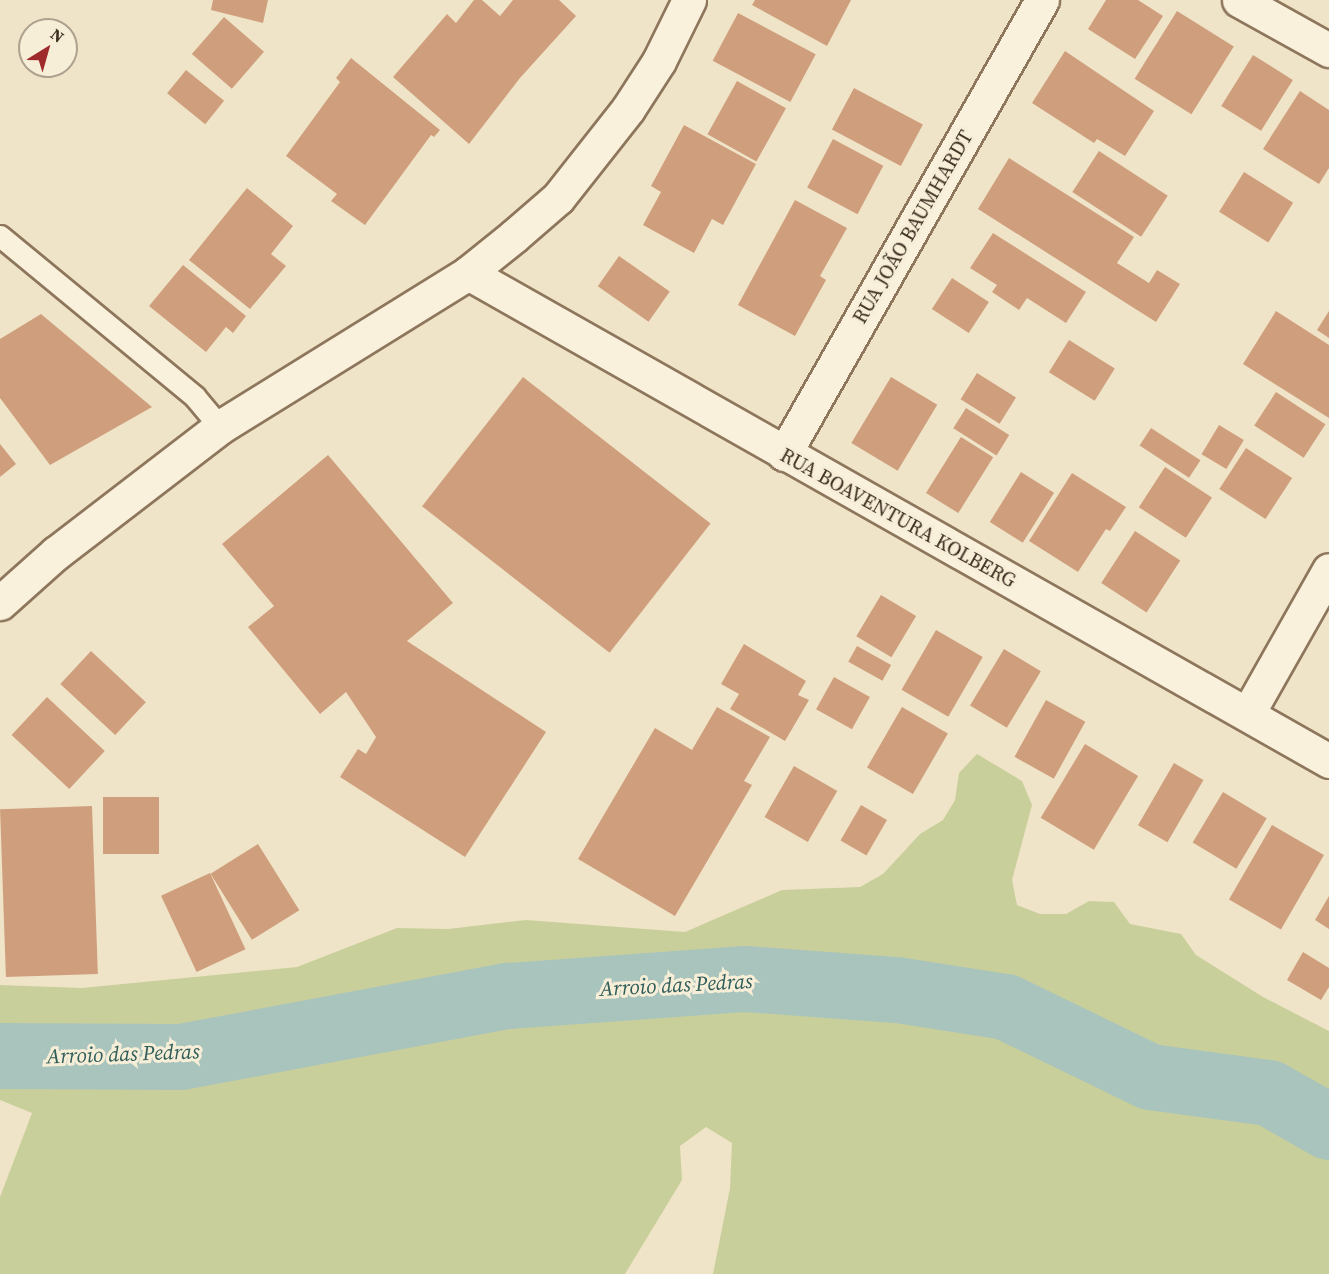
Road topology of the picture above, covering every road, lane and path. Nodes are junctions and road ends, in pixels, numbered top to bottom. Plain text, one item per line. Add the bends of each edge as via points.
1 (689, 0) edge
2 (1042, 0) edge
3 (1239, 0) edge
4 (1329, 50) edge
5 (0, 236) edge
6 (468, 273) junction
7 (220, 427) junction
8 (784, 454) junction
9 (1329, 570) edge
10 (0, 603) edge
11 (1248, 713) junction
12 (1329, 761) edge

1 - 6 street via 628,109 558,198
2 - 8 street, RUA JOÃO BAUMHARDT
3 - 4 street
5 - 7 lane via 195,397
6 - 7 street
6 - 8 street, RUA BOAVENTURA KOLBERG
7 - 10 street via 56,553
8 - 11 street, RUA BOAVENTURA KOLBERG
9 - 11 street
11 - 12 street, RUA BOAVENTURA KOLBERG

